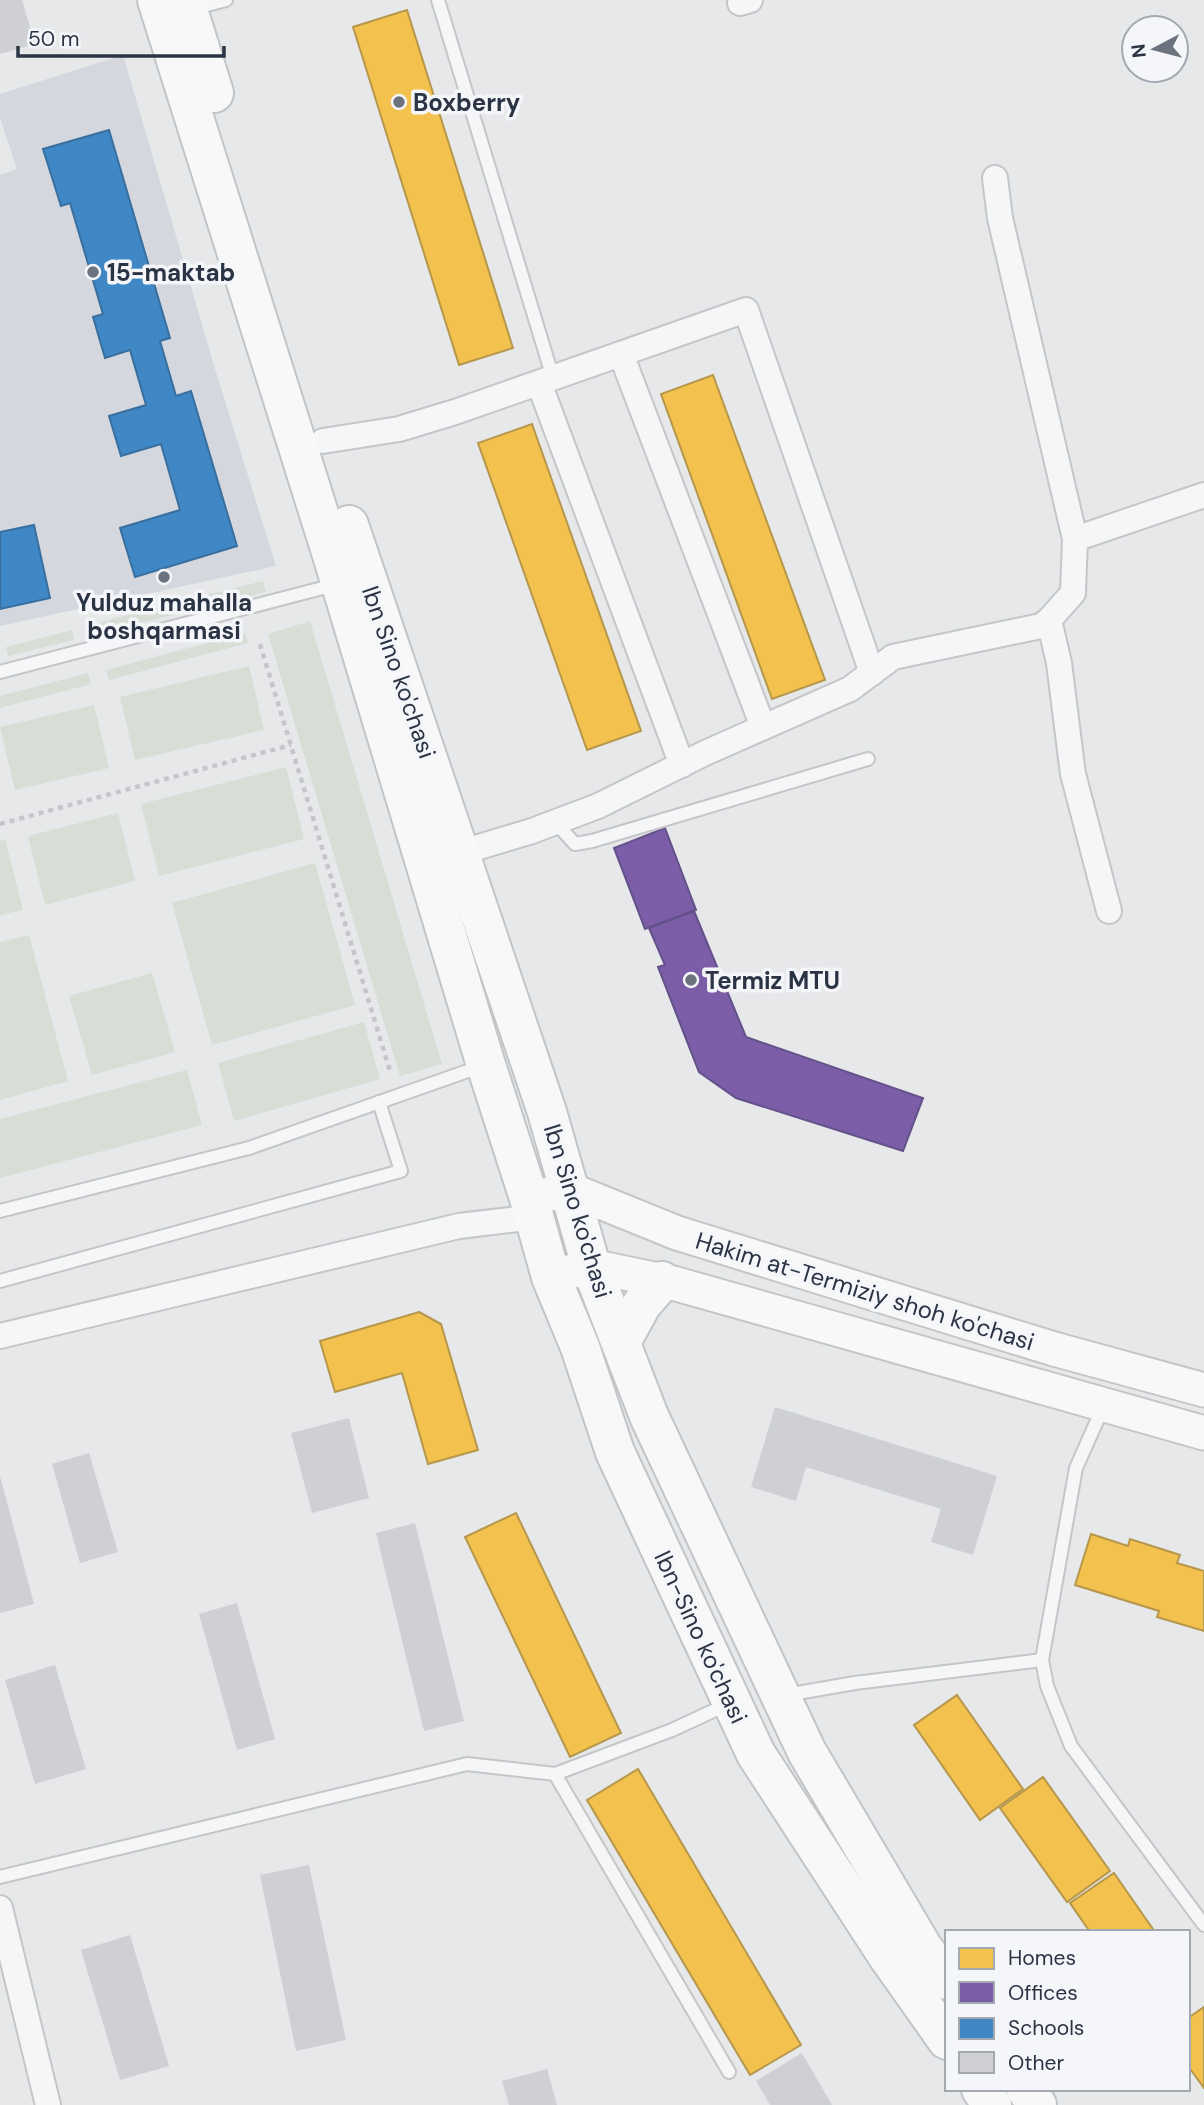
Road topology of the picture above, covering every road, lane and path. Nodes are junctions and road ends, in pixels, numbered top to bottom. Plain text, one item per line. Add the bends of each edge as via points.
1 (226, 0) edge
2 (438, 0) edge
3 (177, 3) edge
4 (995, 178) dead end
5 (621, 354) junction
6 (546, 380) junction
7 (323, 441) junction
8 (1204, 495) edge
9 (1075, 539) junction
10 (341, 583) junction
11 (1049, 620) junction
12 (260, 645) dead end
13 (0, 672) edge
14 (872, 673) junction
15 (763, 727) junction
16 (291, 745) junction
17 (868, 759) dead end
18 (682, 765) junction
19 (555, 822) junction
20 (0, 824) edge
21 (459, 853) junction
22 (1109, 911) dead end
23 (486, 1065) junction
24 (390, 1071) dead end
25 (379, 1102) junction
26 (570, 1190) junction
27 (532, 1207) junction
28 (0, 1211) edge
29 (591, 1266) junction
30 (551, 1277) junction
31 (0, 1281) edge
32 (662, 1281) junction
33 (0, 1336) edge
34 (621, 1342) junction
35 (1204, 1390) edge
36 (1104, 1404) junction
37 (1204, 1433) edge
38 (1042, 1660) junction
39 (781, 1696) junction
40 (732, 1702) junction
41 (555, 1774) junction
42 (0, 1877) edge
43 (0, 1908) edge
44 (1204, 1926) edge
45 (945, 1977) edge
46 (945, 2037) edge
47 (729, 2072) dead end
48 (48, 2105) edge

1 - 3 lane
2 - 6 lane via 521,266
3 - 7 main road, Ibn Sino ko'chasi
3 - 10 main road, Ibn Sino ko'chasi
4 - 9 street via 1003,231
5 - 6 street
5 - 14 street via 746,310
5 - 15 street
6 - 7 street via 399,429
6 - 18 street
7 - 21 main road, Ibn Sino ko'chasi
8 - 9 street
9 - 11 street via 1073,593
10 - 13 lane
10 - 23 main road, Ibn Sino ko'chasi
11 - 14 street via 1041,626 893,657
11 - 22 street via 1073,774
12 - 16 path
14 - 15 street via 850,688
15 - 18 street
16 - 20 path
16 - 24 path
17 - 19 lane via 592,841 576,844
18 - 19 street
19 - 21 street
21 - 26 main road, Ibn Sino ko'chasi
23 - 25 lane
23 - 27 main road, Ibn Sino ko'chasi
25 - 28 lane via 249,1147
25 - 31 lane via 401,1171
26 - 27 main road
26 - 29 main road, Ibn Sino ko'chasi
26 - 35 main road, Hakim at-Termiziy shoh ko'chasi via 677,1233
27 - 30 main road, Ibn-Sino ko'chasi
27 - 33 street
29 - 30 main road, Hakim at-Termiziy shoh ko'chasi
29 - 32 main road, Hakim at-Termiziy shoh ko'chasi
29 - 34 main road, Ibn Sino ko'chasi
30 - 40 main road, Ibn-Sino ko'chasi via 615,1452
32 - 34 main road via 642,1304
32 - 36 main road, Hakim at-Termiziy shoh ko'chasi
34 - 39 main road, Ibn-Sino ko'chasi via 649,1416
36 - 37 main road, Hakim at-Termiziy shoh ko'chasi
36 - 38 lane via 1076,1468
38 - 39 lane
38 - 44 lane via 1047,1686 1071,1746
39 - 45 main road, Ibn-Sino ko'chasi via 807,1752
40 - 41 lane
40 - 46 main road, Ibn-Sino ko'chasi via 756,1754
41 - 42 lane via 467,1764
41 - 47 lane
43 - 48 street

